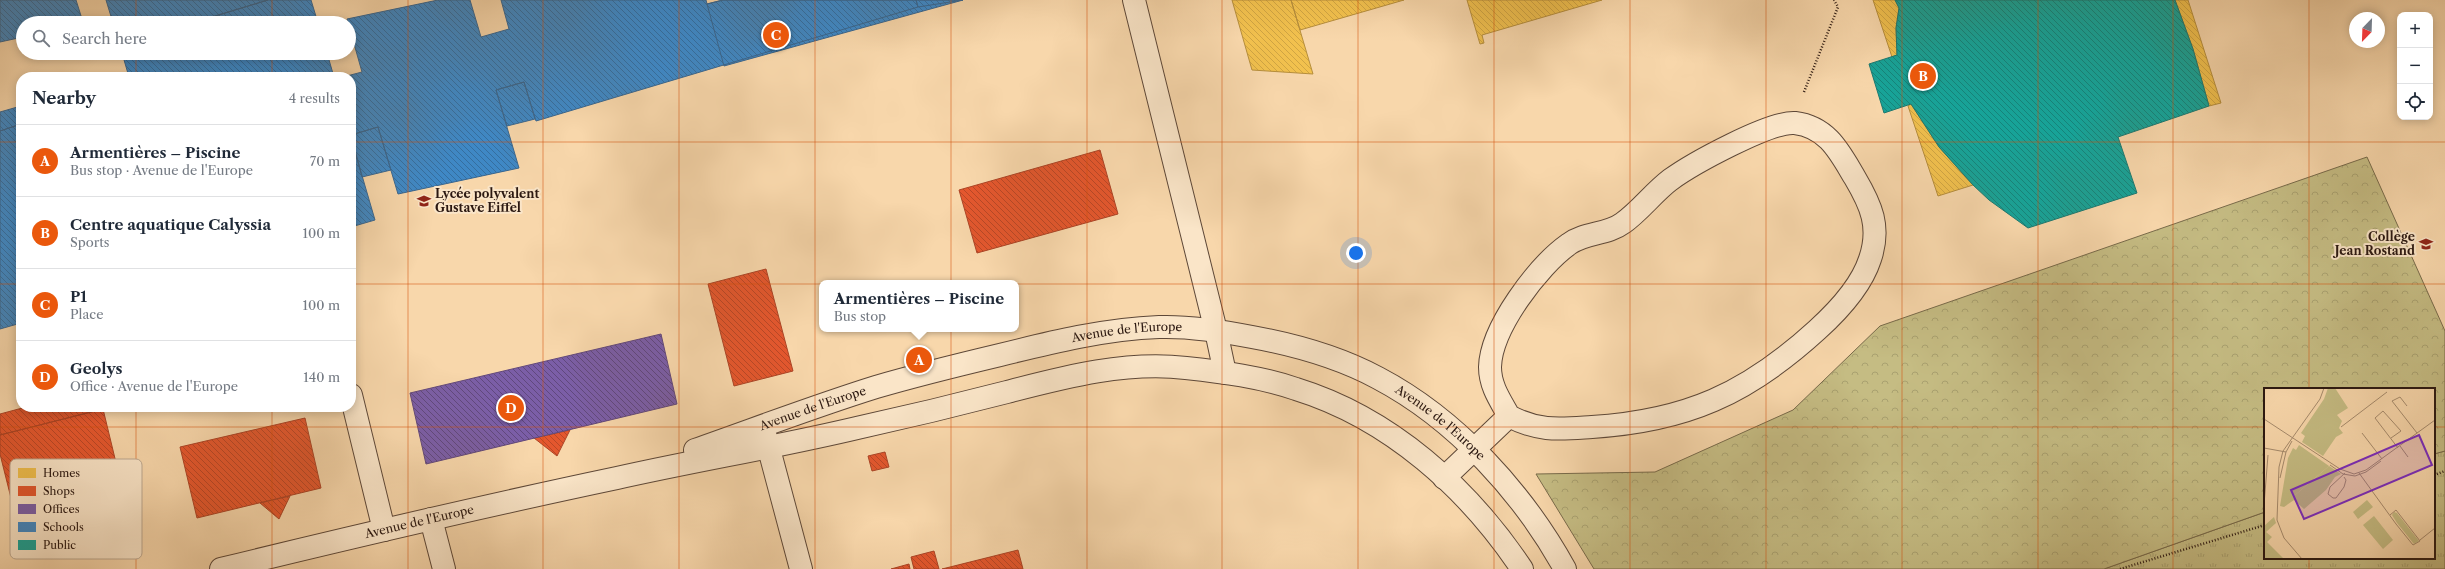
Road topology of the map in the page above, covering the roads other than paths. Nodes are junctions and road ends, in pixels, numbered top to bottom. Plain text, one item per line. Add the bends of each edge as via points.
1 (1134, 0) edge
2 (1216, 331) junction
3 (1225, 373) junction
4 (355, 412) edge
5 (1510, 416) junction
6 (766, 437) junction
7 (1473, 451) junction
8 (1444, 478) junction
9 (432, 519) junction
10 (384, 530) junction
11 (221, 569) edge
12 (444, 569) edge
13 (801, 569) edge
14 (1522, 569) edge
15 (1566, 569) edge

1 - 2 street
2 - 3 street
2 - 6 street, Avenue de l'Europe via 1168,327 1141,328 1049,343 876,387
2 - 7 street, Avenue de l'Europe via 1290,345 1355,367 1380,379 1429,412
3 - 6 street, Avenue de l'Europe via 1154,366 1093,372 854,429
3 - 8 street, Avenue de l'Europe via 1274,383 1325,399 1385,431
4 - 10 street
5 - 5 street via 1527,425 1546,429 1631,424 1675,415 1716,400 1773,368 1824,323 1854,290 1868,267 1874,249 1876,229 1861,189 1835,146 1825,135 1810,126 1792,123 1774,126 1758,132 1672,179 1611,230 1586,234 1569,244 1552,259 1512,309 1493,348 1490,368 1493,389
5 - 7 street
6 - 9 street, Avenue de l'Europe via 618,477
6 - 13 street
7 - 8 street
7 - 15 street, Avenue de l'Europe via 1526,510
8 - 14 street, Avenue de l'Europe via 1496,533
9 - 10 street, Avenue de l'Europe
9 - 12 street
10 - 11 street, Avenue de l'Europe

